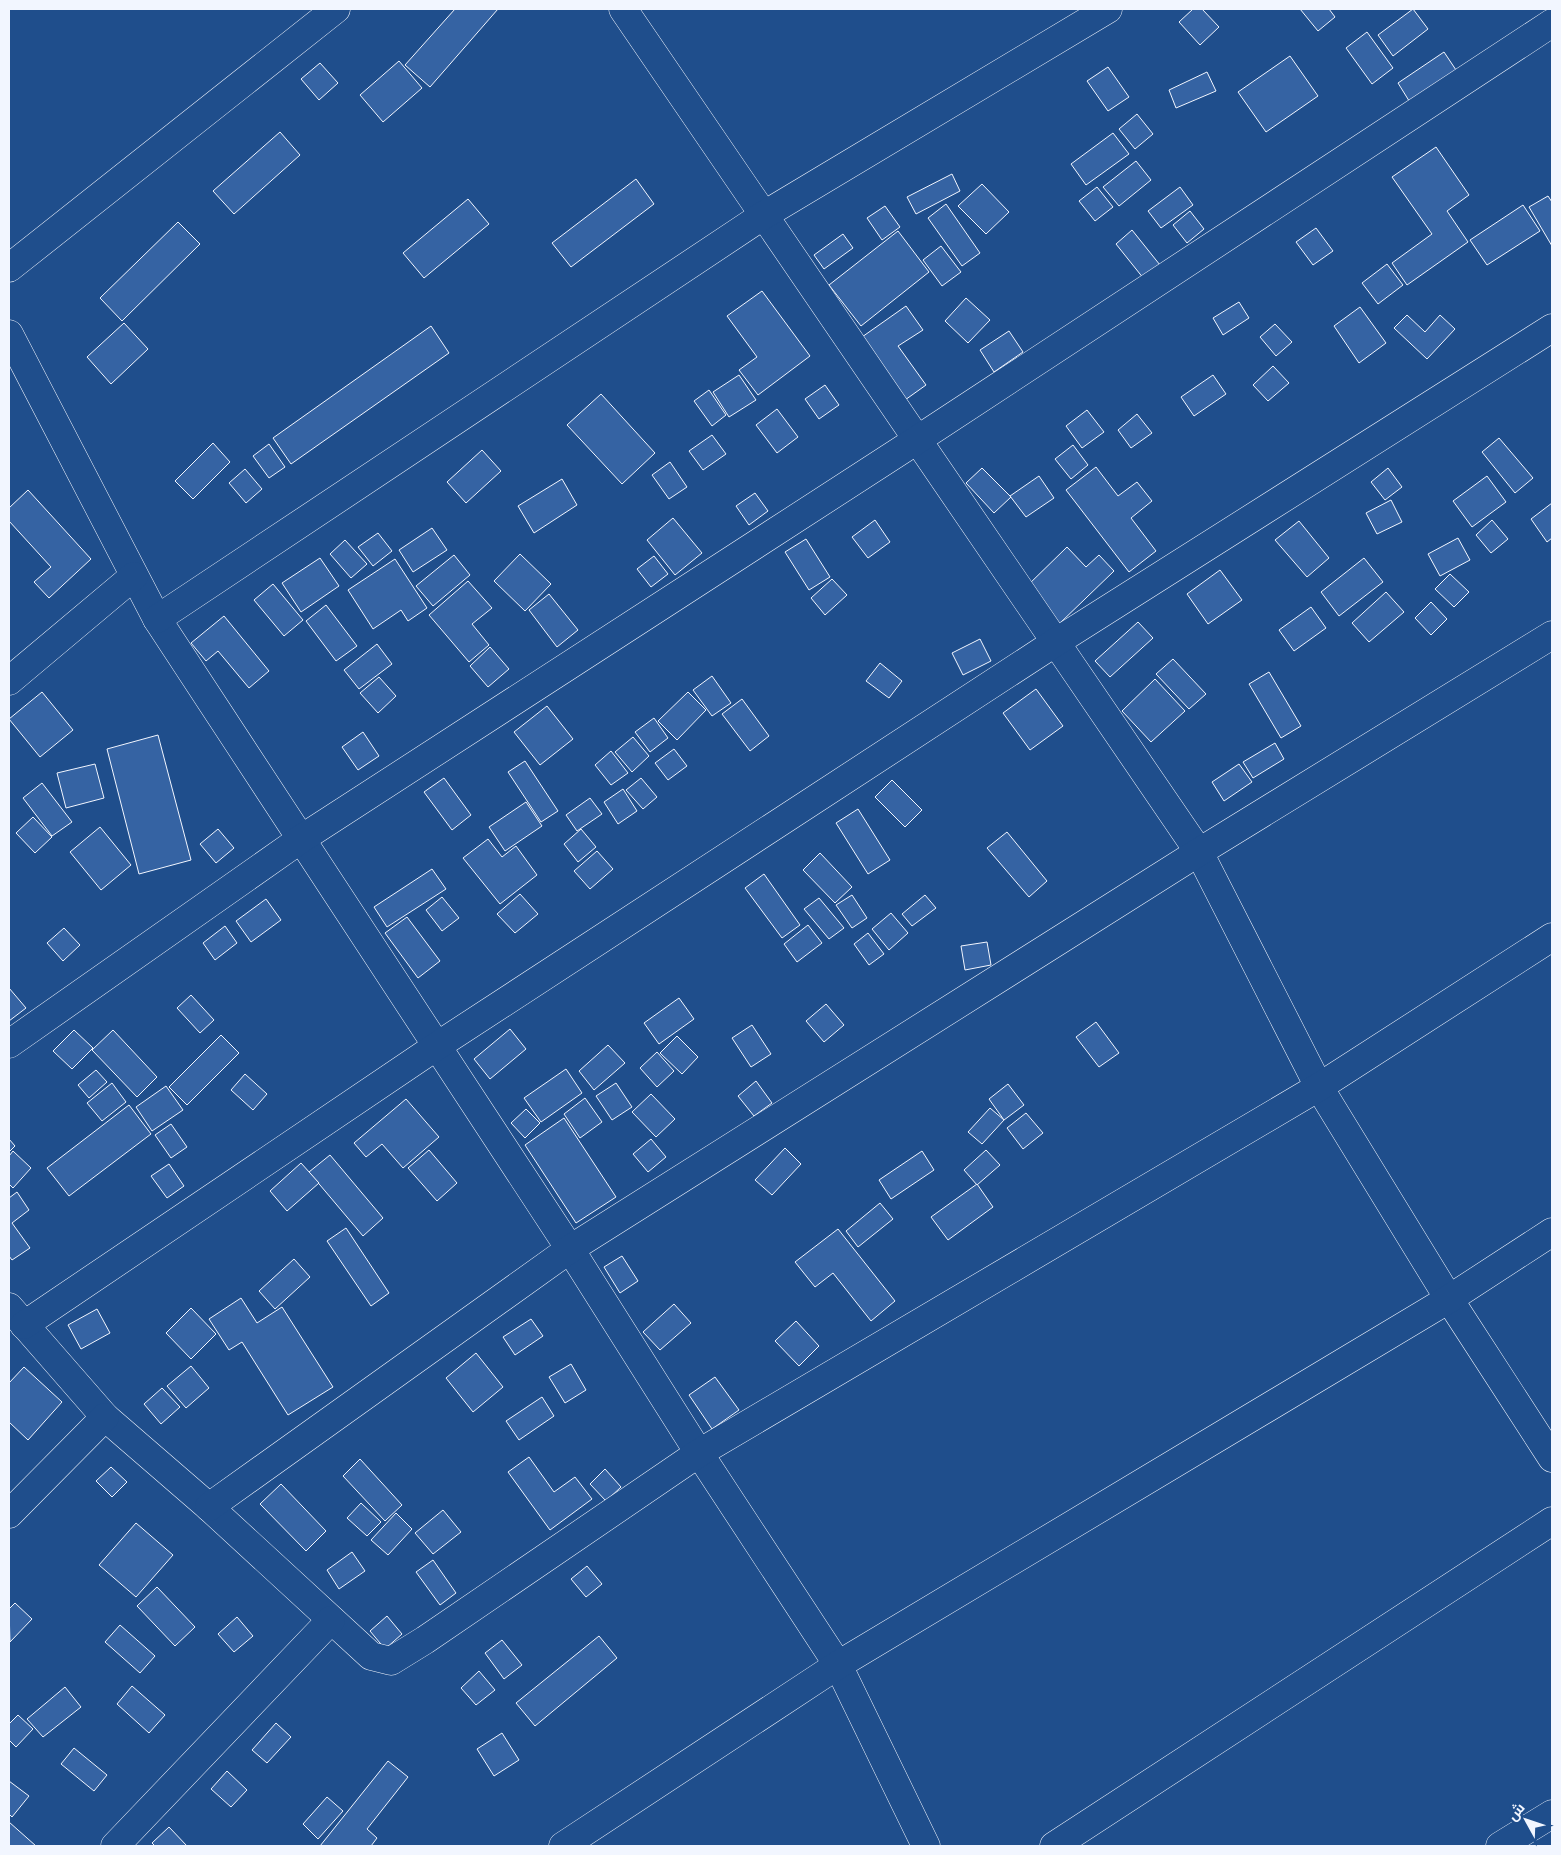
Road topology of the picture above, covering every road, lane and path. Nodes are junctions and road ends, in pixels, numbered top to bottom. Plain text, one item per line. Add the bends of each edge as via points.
1 (336, 9) edge
2 (624, 9) edge
3 (1108, 9) edge
4 (1546, 23) edge
5 (764, 215) junction
6 (9, 268) edge
7 (1552, 328) edge
8 (9, 334) edge
9 (917, 440) junction
10 (134, 576) junction
11 (157, 619) junction
12 (1552, 635) edge
13 (1056, 642) junction
14 (9, 681) edge
15 (301, 839) junction
16 (1199, 852) junction
17 (1552, 937) edge
18 (9, 1044) edge
19 (437, 1046) junction
20 (1319, 1087) junction
21 (1552, 1232) edge
22 (570, 1249) junction
23 (1449, 1299) junction
24 (17, 1316) edge
25 (105, 1417) junction
26 (699, 1454) junction
27 (1552, 1458) edge
28 (209, 1507) junction
29 (9, 1514) edge
30 (1552, 1521) edge
31 (332, 1620) junction
32 (838, 1665) junction
33 (1552, 1814) edge
34 (115, 1846) edge
35 (563, 1846) edge
36 (926, 1846) edge
37 (1054, 1846) edge
38 (1500, 1846) edge

1 - 6 street
2 - 5 street
3 - 5 street
4 - 9 street
5 - 9 street
5 - 11 street
7 - 13 street
8 - 10 street
9 - 13 street
9 - 15 street
10 - 11 street
10 - 14 street
11 - 15 street
12 - 16 street
13 - 16 street
13 - 19 street
15 - 18 street
15 - 19 street
16 - 20 street
16 - 22 street
17 - 20 street
19 - 22 street
19 - 24 street
20 - 23 street
20 - 26 street
21 - 23 street
22 - 26 street
22 - 28 street
23 - 27 street
23 - 32 street
24 - 25 street
25 - 28 street
25 - 29 street
26 - 31 street via 391,1661 371,1656
26 - 32 street
28 - 31 street
30 - 37 street
31 - 34 street
32 - 35 street
32 - 36 street
33 - 38 street

